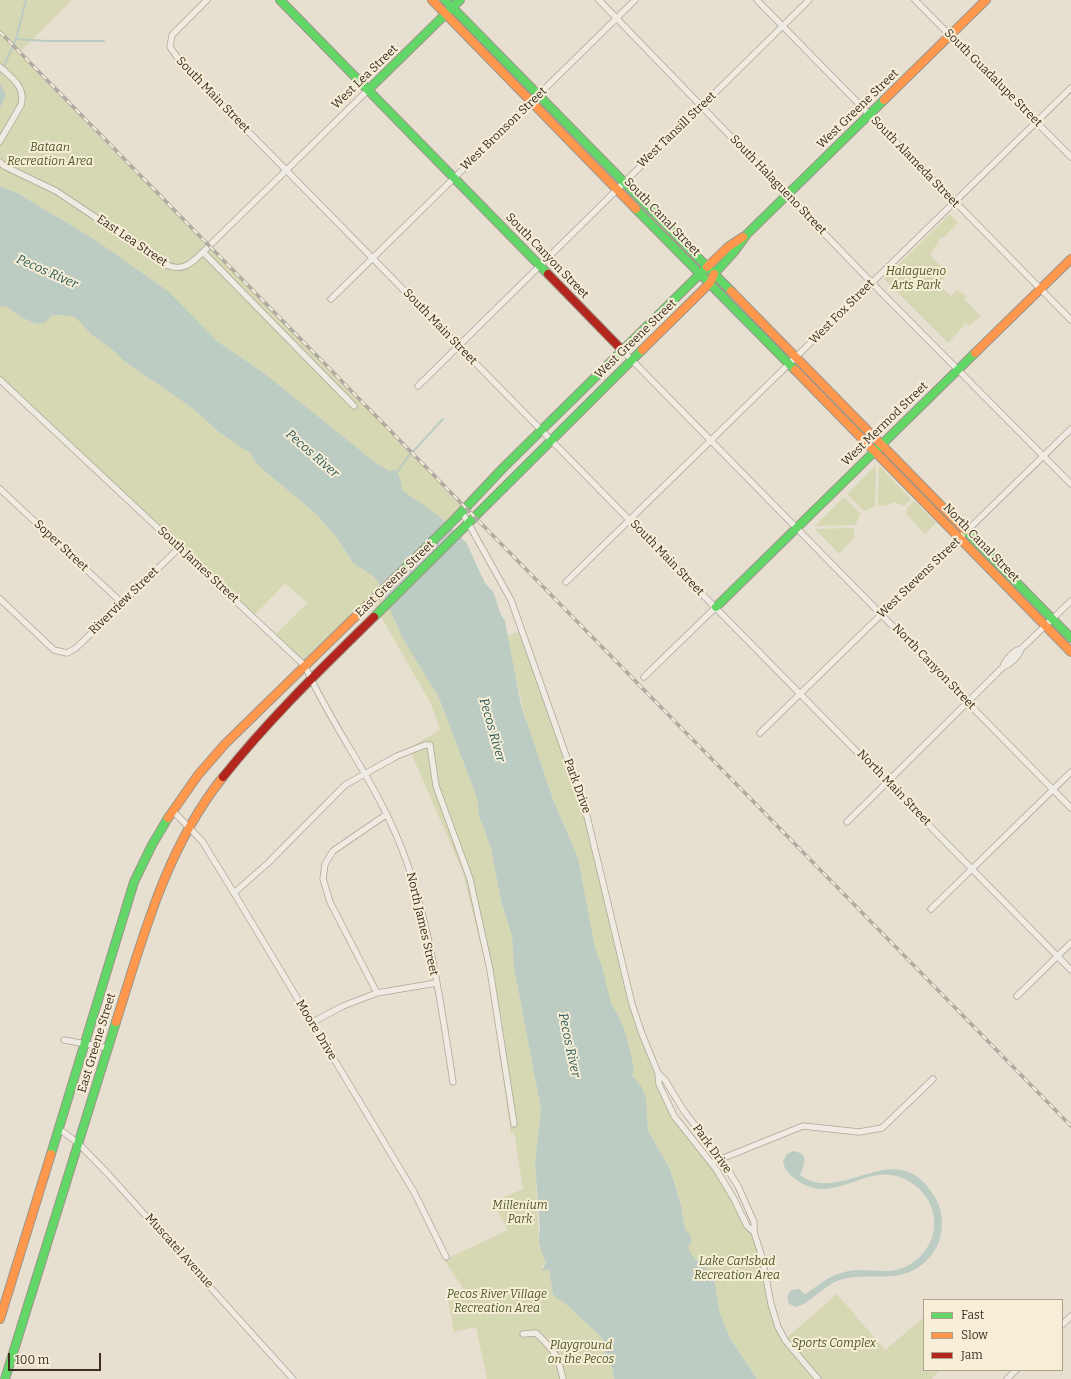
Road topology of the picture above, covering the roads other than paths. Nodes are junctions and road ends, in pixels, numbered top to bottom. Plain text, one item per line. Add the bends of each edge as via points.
1 (280, 0) edge
2 (432, 0) edge
3 (444, 0) edge
4 (460, 0) edge
5 (599, 0) edge
6 (635, 0) edge
7 (757, 0) edge
8 (810, 0) edge
9 (915, 0) edge
10 (986, 0) edge
11 (205, 2) edge
12 (449, 10) junction
13 (617, 18) junction
14 (782, 26) junction
15 (951, 35) junction
16 (0, 67) edge
17 (1071, 88) edge
18 (368, 90) junction
19 (535, 98) junction
20 (701, 106) junction
21 (869, 115) junction
22 (1037, 122) junction
23 (0, 141) edge
24 (1071, 157) edge
25 (0, 162) edge
26 (287, 170) junction
27 (454, 177) junction
28 (624, 182) junction
29 (617, 188) junction
30 (787, 195) junction
31 (955, 202) junction
32 (747, 234) junction
33 (203, 252) junction
34 (373, 258) junction
35 (1071, 259) edge
36 (539, 266) junction
37 (707, 267) junction
38 (700, 273) junction
39 (714, 274) junction
40 (710, 283) junction
41 (872, 283) junction
42 (1040, 289) junction
43 (331, 299) dead end
44 (1071, 320) edge
45 (459, 346) junction
46 (622, 350) junction
47 (796, 358) junction
48 (632, 360) junction
49 (790, 364) junction
50 (958, 370) junction
51 (0, 380) edge
52 (418, 386) dead end
53 (354, 406) dead end
54 (1071, 429) edge
55 (542, 430) junction
56 (551, 439) junction
57 (710, 440) junction
58 (882, 444) junction
59 (875, 451) junction
60 (1043, 456) junction
61 (1071, 484) edge
62 (0, 489) edge
63 (462, 512) junction
64 (630, 519) junction
65 (470, 524) junction
66 (797, 527) junction
67 (967, 532) junction
68 (960, 538) junction
69 (180, 547) junction
70 (566, 582) dead end
71 (0, 599) edge
72 (1071, 601) edge
73 (122, 603) junction
74 (716, 607) junction
75 (882, 614) junction
76 (1053, 619) junction
77 (1045, 626) junction
78 (1071, 638) edge
79 (1071, 652) edge
80 (305, 666) junction
81 (644, 677) dead end
82 (311, 678) junction
83 (801, 694) junction
84 (968, 702) junction
85 (245, 724) junction
86 (760, 733) dead end
87 (256, 736) junction
88 (1071, 772) edge
89 (365, 774) junction
90 (887, 782) junction
91 (1053, 790) junction
92 (1071, 808) edge
93 (173, 811) junction
94 (387, 814) junction
95 (847, 822) dead end
96 (190, 827) junction
97 (972, 869) junction
98 (234, 893) junction
99 (931, 909) dead end
100 (1071, 943) edge
101 (1058, 957) junction
102 (1071, 970) edge
103 (436, 983) junction
104 (377, 993) junction
105 (1017, 996) dead end
106 (311, 1023) junction
107 (64, 1040) dead end
108 (85, 1044) junction
109 (108, 1048) junction
110 (658, 1073) junction
111 (933, 1079) dead end
112 (452, 1082) dead end
113 (514, 1124) dead end
114 (59, 1129) junction
115 (78, 1143) junction
116 (721, 1159) junction
117 (711, 1163) junction
118 (754, 1232) junction
119 (446, 1257) dead end
120 (1071, 1316) edge
121 (0, 1319) edge
122 (1063, 1324) edge
123 (523, 1334) dead end
124 (1015, 1371) edge
125 (5, 1379) edge
126 (293, 1379) edge
127 (563, 1379) edge
128 (818, 1379) edge
129 (1007, 1379) edge

1 - 18 main road, South Canyon Street
2 - 12 main road, South Canal Street
3 - 12 main road, South Canal Street
4 - 12 main road, West Lea Street
5 - 13 street, South Halagueno Street
6 - 13 street, West Bronson Street
7 - 14 street, South Alameda Street
8 - 14 street, West Tansill Street
9 - 15 street, South Guadalupe Street
10 - 15 main road, West Greene Street
11 - 26 street, South Main Street via 172,35 169,44 171,50
12 - 18 main road, West Lea Street
12 - 19 main road, South Canal Street
13 - 19 street, West Bronson Street
13 - 20 street, South Halagueno Street
14 - 20 street, West Tansill Street
14 - 21 street, South Alameda Street
15 - 21 main road, West Greene Street
15 - 22 street, South Guadalupe Street
16 - 23 street via 17,82 23,98
17 - 22 street, West Fox Street
18 - 26 street, West Lea Street
18 - 27 main road, South Canyon Street
19 - 27 street, West Bronson Street
19 - 28 main road, South Canal Street
19 - 29 main road, South Canal Street
20 - 28 street, West Tansill Street
20 - 30 street, South Halagueno Street
21 - 30 main road, West Greene Street
21 - 31 street, South Alameda Street
22 - 24 street, South Guadalupe Street
22 - 31 street, West Fox Street
25 - 33 street, East Lea Street via 56,190 167,265 175,268 186,267
26 - 33 street, East Lea Street
26 - 34 street, South Main Street
27 - 34 street, West Bronson Street
27 - 36 main road, South Canyon Street
28 - 29 street, West Tansill Street
28 - 37 main road, South Canal Street
29 - 36 street, West Tansill Street
29 - 38 main road, South Canal Street
30 - 32 main road, West Greene Street
30 - 41 street, South Halagueno Street
31 - 41 street, West Fox Street
31 - 42 street, South Alameda Street
32 - 37 main road, West Greene Street via 728,247
32 - 39 main road, West Greene Street
33 - 53 street
34 - 43 street, West Bronson Street
34 - 45 street, South Main Street
35 - 42 main road, West Mermod Street
36 - 45 street, West Tansill Street
36 - 46 main road, South Canyon Street
37 - 38 main road, West Greene Street
37 - 39 main road, South Canal Street
38 - 40 main road, South Canal Street
38 - 46 main road, West Greene Street
39 - 40 main road, West Greene Street
39 - 47 main road, South Canal Street
40 - 48 main road, West Greene Street
40 - 49 main road, South Canal Street
41 - 47 street, West Fox Street
41 - 50 street, South Halagueno Street
42 - 44 street, South Alameda Street
42 - 50 main road, West Mermod Street
45 - 52 street, West Tansill Street
45 - 55 street, South Main Street
46 - 48 street, South Canyon Street
46 - 55 main road, West Greene Street
47 - 49 street, West Fox Street
47 - 58 main road, South Canal Street
48 - 56 main road, West Greene Street
48 - 57 street, South Canyon Street
49 - 57 street, West Fox Street
49 - 59 main road, South Canal Street
50 - 58 main road, West Mermod Street
50 - 60 street, South Halagueno Street
51 - 69 street, South James Street
54 - 60 street, West Stevens Street
55 - 56 street, South Main Street
55 - 63 main road, East Greene Street
56 - 64 street, South Main Street
56 - 65 main road, East Greene Street
57 - 64 street, West Fox Street
57 - 66 street, South Canyon Street
58 - 59 main road, West Mermod Street
58 - 67 main road, North Canal Street
59 - 66 main road, West Mermod Street
59 - 68 main road, North Canal Street
60 - 61 street, South Halagueno Street
60 - 67 street, West Stevens Street
62 - 73 street, Soper Street
63 - 65 street, Park Drive
63 - 80 main road, East Greene Street
64 - 70 street, West Fox Street
64 - 74 street, South Main Street
65 - 82 main road, East Greene Street
65 - 110 street, Park Drive via 503,583 519,620 586,812 632,1004
66 - 74 main road, West Mermod Street
66 - 75 street, North Canyon Street
67 - 68 street, West Stevens Street
67 - 76 main road, North Canal Street
68 - 75 street, West Stevens Street
68 - 77 main road, North Canal Street
69 - 73 street, Riverview Street
69 - 80 street, South James Street
71 - 73 street, Riverview Street via 54,650 67,653 76,648
72 - 76 street
74 - 81 street
74 - 83 street, North Main Street
75 - 83 street, West Stevens Street
75 - 84 street, North Canyon Street
76 - 77 street
76 - 78 main road, North Canal Street
77 - 79 main road, North Canal Street
77 - 84 street via 1004,662 1003,667
80 - 82 street, South James Street
80 - 85 main road, East Greene Street
82 - 87 main road, East Greene Street
82 - 89 street, South James Street
83 - 86 street, West Stevens Street
83 - 90 street, North Main Street
84 - 90 street
84 - 91 street, North Canyon Street
85 - 87 main road
85 - 93 main road, East Greene Street via 204,767
87 - 96 main road, East Greene Street via 216,786
88 - 91 street
89 - 94 street, North James Street
89 - 98 street via 345,785 268,863
89 - 113 street via 411,750 428,744 431,747 438,792 470,879 487,954
90 - 95 street
90 - 97 street, North Main Street
91 - 92 street, North Canyon Street
91 - 97 street
93 - 96 street, Moore Drive
93 - 108 main road, East Greene Street via 151,846 134,882
94 - 103 street, North James Street via 413,880
94 - 104 street via 333,852 325,864 323,879 330,902
96 - 98 street, Moore Drive via 202,841
96 - 109 main road, East Greene Street via 172,859 149,916
97 - 99 street
97 - 101 street, North Main Street
98 - 106 street, Moore Drive
100 - 101 street
101 - 102 street, North Main Street
101 - 105 street
103 - 104 street
103 - 112 street, North James Street
104 - 106 street
106 - 119 street, Moore Drive via 414,1192
107 - 108 street
108 - 109 street
108 - 114 main road, East Greene Street
109 - 115 main road, East Greene Street
110 - 116 street, Park Drive
110 - 117 street, Park Drive via 659,1084 674,1116
111 - 116 street via 882,1128 859,1132 803,1126
114 - 115 street, Muscatel Avenue
114 - 121 main road, East Greene Street
115 - 125 main road, East Greene Street
115 - 126 street, Muscatel Avenue
116 - 117 street
116 - 118 street, Park Drive via 748,1206 754,1222
117 - 118 street, Park Drive via 734,1199 747,1226
118 - 128 street, Park Drive via 778,1327 788,1344
120 - 122 street
123 - 127 street via 536,1333 553,1350 557,1355
124 - 129 street

